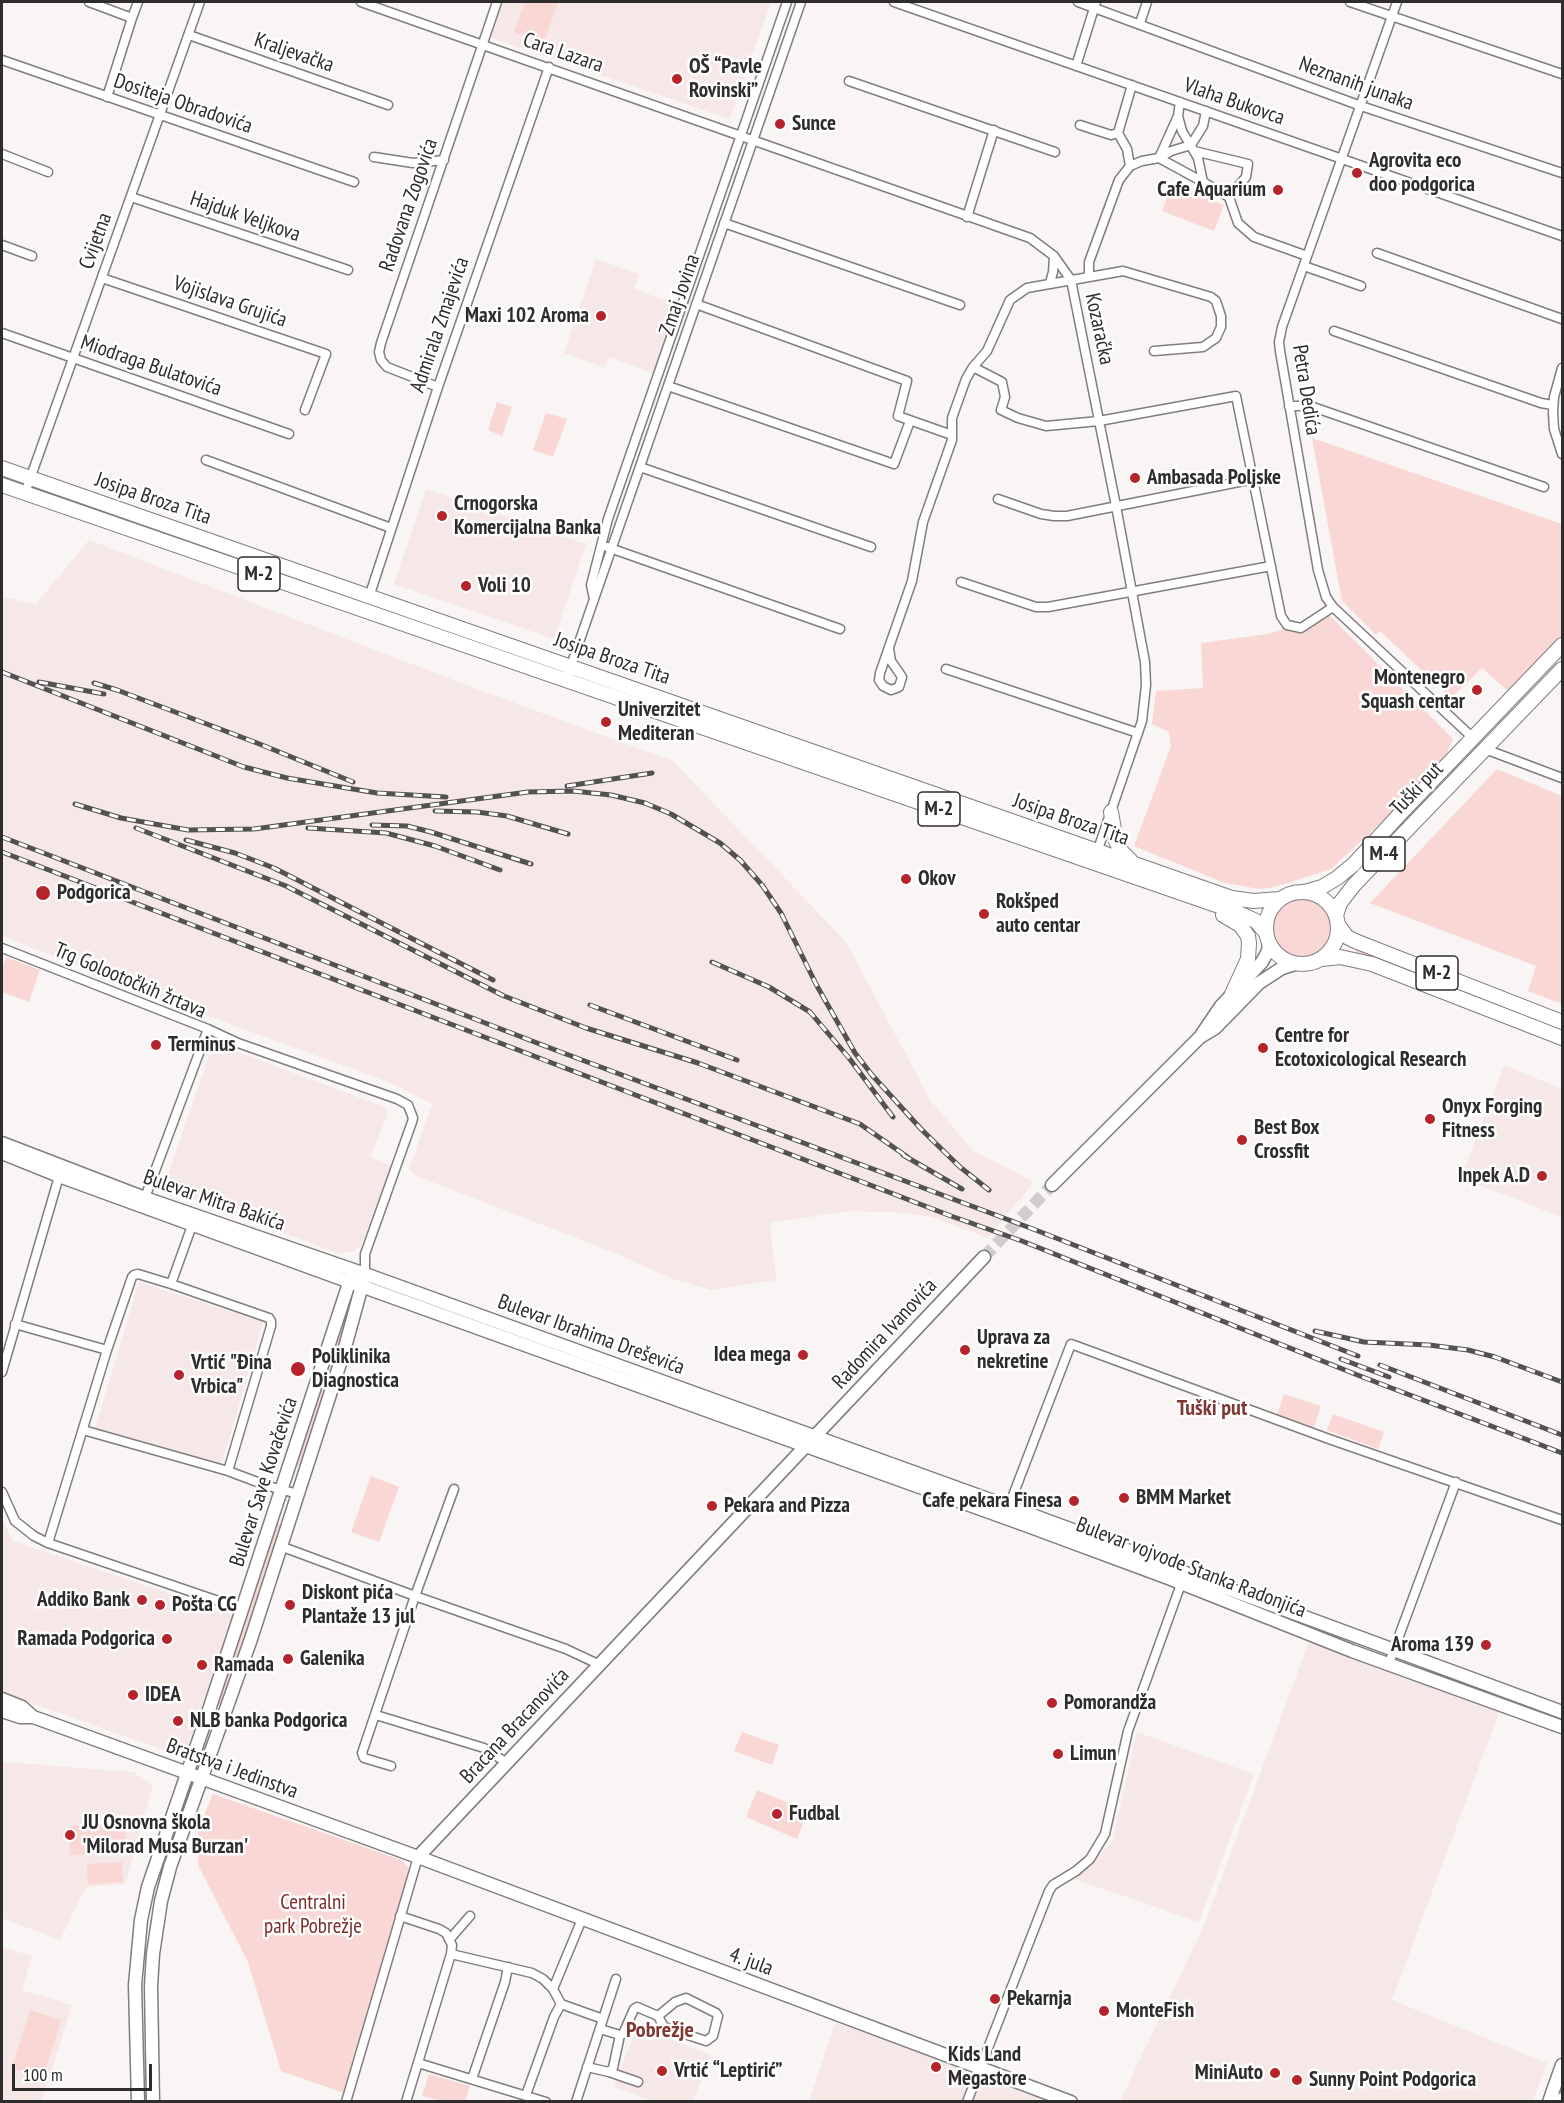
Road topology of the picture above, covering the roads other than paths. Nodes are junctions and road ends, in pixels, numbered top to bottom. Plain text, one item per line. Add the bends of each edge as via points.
1 (89, 2) edge
2 (138, 2) edge
3 (201, 2) edge
4 (362, 2) edge
5 (497, 2) edge
6 (787, 2) edge
7 (801, 2) edge
8 (894, 2) edge
9 (1078, 2) edge
10 (1148, 2) edge
11 (1350, 2) edge
12 (1397, 2) edge
13 (1095, 4) edge
14 (1392, 16) junction
15 (132, 18) junction
16 (1140, 23) junction
17 (189, 35) junction
18 (484, 44) junction
19 (2, 60) edge
20 (1076, 66) junction
21 (549, 67) junction
22 (1563, 74) edge
23 (849, 81) dead end
24 (1131, 85) junction
25 (107, 97) junction
26 (1180, 102) junction
27 (388, 105) dead end
28 (1361, 106) junction
29 (1206, 111) junction
30 (160, 115) junction
31 (1178, 117) junction
32 (1080, 125) dead end
33 (994, 130) junction
34 (1118, 133) junction
35 (741, 135) junction
36 (753, 139) junction
37 (1193, 148) junction
38 (1054, 152) dead end
39 (2, 154) edge
40 (374, 157) dead end
41 (1159, 158) junction
42 (444, 160) junction
43 (1343, 160) junction
44 (1131, 166) junction
45 (48, 172) dead end
46 (1563, 173) edge
47 (354, 182) dead end
48 (1203, 182) junction
49 (131, 197) junction
50 (1229, 197) junction
51 (967, 217) junction
52 (724, 223) junction
53 (1563, 236) edge
54 (2, 245) edge
55 (1377, 253) dead end
56 (32, 256) dead end
57 (1054, 256) junction
58 (1307, 256) junction
59 (1304, 266) junction
60 (348, 270) dead end
61 (1089, 277) junction
62 (102, 278) junction
63 (1071, 280) junction
64 (1050, 284) junction
65 (1361, 286) dead end
66 (696, 304) junction
67 (960, 305) dead end
68 (1563, 319) edge
69 (1334, 331) dead end
70 (2, 333) edge
71 (1154, 351) dead end
72 (73, 357) junction
73 (973, 368) junction
74 (1563, 368) edge
75 (668, 386) junction
76 (438, 387) junction
77 (1553, 405) junction
78 (1289, 406) junction
79 (305, 411) dead end
80 (910, 421) junction
81 (1099, 421) junction
82 (289, 434) dead end
83 (952, 435) junction
84 (1563, 454) edge
85 (206, 460) dead end
86 (640, 467) junction
87 (2, 468) edge
88 (31, 478) junction
89 (1254, 479) junction
90 (2, 485) edge
91 (1544, 487) dead end
92 (25, 493) junction
93 (998, 499) dead end
94 (1116, 506) junction
95 (391, 528) junction
96 (601, 545) junction
97 (871, 547) dead end
98 (612, 548) junction
99 (1271, 566) junction
100 (961, 582) dead end
101 (1133, 592) junction
102 (369, 597) junction
103 (594, 599) junction
104 (1333, 607) junction
105 (840, 629) dead end
106 (1563, 645) edge
107 (889, 649) dead end
108 (946, 669) dead end
109 (1563, 669) edge
110 (568, 673) junction
111 (1138, 733) junction
112 (1473, 738) junction
113 (1485, 749) junction
114 (1563, 778) edge
115 (1111, 812) junction
116 (1096, 857) junction
117 (1135, 864) junction
118 (1305, 891) junction
119 (1193, 897) junction
120 (1280, 899) junction
121 (1338, 921) junction
122 (1268, 938) junction
123 (2, 948) edge
124 (1322, 959) junction
125 (1294, 964) junction
126 (1232, 994) junction
127 (1519, 1005) junction
128 (1514, 1019) junction
129 (1563, 1022) edge
130 (208, 1029) junction
131 (1200, 1037) junction
132 (1563, 1038) edge
133 (2, 1143) edge
134 (2, 1153) edge
135 (61, 1171) junction
136 (1052, 1185) tunnel mouth
137 (143, 1202) junction
138 (194, 1219) junction
139 (984, 1257) tunnel mouth
140 (358, 1278) junction
141 (171, 1284) junction
142 (15, 1324) junction
143 (107, 1350) junction
144 (2, 1372) edge
145 (83, 1430) junction
146 (814, 1436) junction
147 (805, 1446) junction
148 (228, 1472) junction
149 (1456, 1482) junction
150 (454, 1489) dead end
151 (282, 1490) junction
152 (2, 1492) edge
153 (298, 1494) junction
154 (1006, 1512) junction
155 (1563, 1520) edge
156 (48, 1543) junction
157 (280, 1546) junction
158 (1181, 1584) junction
159 (415, 1596) junction
160 (242, 1609) junction
161 (1393, 1650) junction
162 (1389, 1663) junction
163 (598, 1664) junction
164 (2, 1699) edge
165 (2, 1711) edge
166 (1563, 1712) edge
167 (376, 1715) junction
168 (36, 1718) junction
169 (1561, 1726) edge
170 (507, 1763) junction
171 (391, 1766) dead end
172 (187, 1774) junction
173 (200, 1779) junction
174 (418, 1857) junction
175 (400, 1916) junction
176 (470, 1916) dead end
177 (582, 1919) junction
178 (450, 1939) junction
179 (451, 1954) junction
180 (508, 1967) junction
181 (616, 1979) dead end
182 (553, 1989) junction
183 (561, 2004) junction
184 (658, 2016) junction
185 (603, 2019) junction
186 (600, 2029) junction
187 (620, 2035) junction
188 (418, 2063) junction
189 (1563, 2065) edge
190 (587, 2067) junction
191 (981, 2068) junction
192 (609, 2072) junction
193 (472, 2079) junction
194 (638, 2082) dead end
195 (526, 2095) junction
196 (138, 2102) edge
197 (153, 2102) edge
198 (346, 2102) edge
199 (406, 2102) edge
200 (546, 2102) edge
201 (576, 2102) edge
202 (967, 2102) edge
203 (1071, 2102) edge
204 (1549, 2102) edge

1 - 15 street
2 - 15 street
3 - 17 street, Cvijetna
4 - 18 street, Cara Lazara
5 - 18 street, Radovana Zogovića
6 - 35 street, Zmaj Jovina
7 - 36 street, Zmaj Jovina
8 - 20 street, Vlaha Bukovca
9 - 13 street, Neznanih junaka
10 - 16 street
11 - 14 street
12 - 14 street, Petra Dedića
13 - 16 street, Neznanih junaka
13 - 20 street
14 - 22 street
14 - 28 street, Petra Dedića
15 - 25 street
16 - 28 street, Neznanih junaka
17 - 27 street, Kraljevačka
17 - 30 street, Cvijetna
18 - 21 street, Cara Lazara
18 - 42 street, Radovana Zogovića
19 - 25 street, Dositeja Obradovića
20 - 24 street, Vlaha Bukovca
21 - 35 street, Cara Lazara
21 - 76 street, Admirala Zmajevića
23 - 33 street
24 - 26 street, Vlaha Bukovca
24 - 34 street
25 - 30 street, Dositeja Obradovića
26 - 29 street, Vlaha Bukovca
26 - 31 street
28 - 43 street, Petra Dedića
28 - 46 street, Neznanih junaka
29 - 37 street
29 - 43 street, Vlaha Bukovca
30 - 47 street, Dositeja Obradovića
30 - 49 street, Cvijetna
31 - 37 street
31 - 41 street
32 - 34 street via 1111,135
33 - 38 street
33 - 51 street
34 - 44 street
35 - 36 street, Cara Lazara
35 - 96 street, Zmaj Jovina
36 - 51 street, Kozaračka
36 - 52 street, Zmaj Jovina
37 - 41 street via 1172,151
37 - 48 street
37 - 50 street via 1248,164 1246,177
39 - 45 street
40 - 42 street via 413,163
41 - 44 street
41 - 48 street
42 - 76 street, Radovana Zogovića via 379,352 387,367
43 - 53 street, Vlaha Bukovca
43 - 58 street, Petra Dedića
44 - 61 street via 1119,180 1089,262
48 - 50 street
49 - 60 street, Hajduk Veljkova
49 - 62 street, Cvijetna
50 - 58 street via 1238,223 1254,237
51 - 57 street, Kozaračka via 1030,238
52 - 66 street, Zmaj Jovina
52 - 67 street
54 - 56 street
55 - 68 street
57 - 63 street, Kozaračka
57 - 64 street
58 - 59 street, Petra Dedića
59 - 65 street
59 - 78 street, Petra Dedića via 1280,334
61 - 63 street
61 - 71 street via 1129,272 1216,301 1221,316 1216,338 1203,347
62 - 72 street, Cvijetna
62 - 79 street, Vojislava Grujića via 326,354
63 - 64 street
63 - 81 street, Kozaračka
64 - 73 street via 1027,288 1010,300 987,351
66 - 75 street, Zmaj Jovina
66 - 80 street via 907,381 898,416
69 - 77 street
70 - 72 street, Miodraga Bulatovića
72 - 82 street, Miodraga Bulatovića
72 - 88 street, Cvijetna
73 - 81 street via 1002,382 1005,397 1001,410 1018,418 1046,426
73 - 83 street via 952,418
74 - 77 street
75 - 80 street via 894,464
75 - 86 street, Zmaj Jovina
76 - 95 street, Admirala Zmajevića
77 - 84 street via 1554,429
78 - 91 street via 1310,406
78 - 104 street, Petra Dedića via 1318,570
80 - 83 street
81 - 89 street via 1236,396
81 - 94 street, Kozaračka
83 - 107 street via 923,522 912,581
85 - 95 street
86 - 97 street
86 - 98 street, Zmaj Jovina
87 - 88 main road, Josipa Broza Tita / M-2
88 - 92 street, Cvijetna
88 - 102 main road, Josipa Broza Tita / M-2
89 - 94 street
89 - 99 street
90 - 92 main road, Josipa Broza Tita / M-2
92 - 110 main road, Josipa Broza Tita / M-2
93 - 94 street via 1054,516
94 - 101 street, Kozaračka
95 - 102 street, Admirala Zmajevića
96 - 98 street
96 - 103 street, Zmaj Jovina via 591,585
98 - 103 street, Zmaj Jovina
98 - 105 street
99 - 101 street
99 - 104 street via 1281,616 1287,625 1301,628
100 - 101 street via 1042,607
101 - 111 street, Kozaračka via 1146,685
102 - 110 main road, Josipa Broza Tita / M-2
103 - 110 street, Zmaj Jovina
104 - 112 street, Petra Dedića
106 - 112 main road, M-4
108 - 111 street
109 - 113 main road, M-4
110 - 116 main road, Josipa Broza Tita / M-2
111 - 115 street, Kozaračka
112 - 118 main road, Tuški put / M-4 via 1347,871 1322,887
113 - 114 street
113 - 121 main road, Tuški put / M-4 via 1354,885 1340,903
115 - 116 street, Kozaračka
115 - 117 main road via 1116,841
116 - 117 main road, Josipa Broza Tita / M-2
116 - 119 main road, Josipa Broza Tita / M-2
117 - 120 main road, Josipa Broza Tita / M-2 via 1232,898
118 - 120 main road, M-2
118 - 121 main road, M-2 via 1324,899
119 - 122 main road, Josipa Broza Tita / M-2 via 1256,921
119 - 126 main road via 1236,922 1248,936 1250,952
120 - 122 main road via 1269,914
121 - 124 main road via 1335,945
121 - 127 main road, M-2 via 1347,937 1355,941
122 - 125 main road, M-2 via 1282,958
122 - 126 street via 1268,951 1262,962
123 - 130 street, Trg Golootočkih žrtava
124 - 125 main road, M-2
124 - 128 main road, M-2 via 1340,957 1372,964
125 - 131 street via 1259,983 1215,1028
126 - 131 street
127 - 128 main road
127 - 129 main road, M-2
128 - 132 main road, M-2
130 - 137 street, Trg Golootočkih žrtava
130 - 140 street via 408,1105 412,1122 365,1254 358,1262
131 - 136 street
133 - 135 street, Bulevar Mitra Bakića
134 - 135 street, Bulevar Mitra Bakića
135 - 137 street, Bulevar Mitra Bakića
135 - 142 street
137 - 138 street, Bulevar Mitra Bakića
138 - 140 street, Bulevar Mitra Bakića
138 - 141 street
139 - 146 street, Radomira Ivanovića
140 - 146 street, Bulevar Ibrahima Dreševića
140 - 147 street, Bulevar Ibrahima Dreševića
140 - 151 street, Bulevar Save Kovačevića
140 - 153 street, Bulevar Save Kovačevića via 344,1351
141 - 143 street via 138,1274 132,1277
141 - 148 street via 271,1321
142 - 143 street
142 - 144 street
143 - 145 street
145 - 148 street
145 - 156 street
146 - 147 street, Bracana Bracanovića
146 - 154 street, Bulevar vojvode Stanka Radonjića
147 - 154 street, Bulevar vojvode Stanka Radonjića
147 - 163 street, Bracana Bracanovića
148 - 151 street
149 - 154 street via 1071,1344
149 - 155 street
149 - 161 street
150 - 159 street
151 - 153 street
151 - 160 street, Bulevar Save Kovačevića
152 - 156 street via 15,1521
153 - 157 street, Bulevar Save Kovačevića
154 - 158 street, Bulevar vojvode Stanka Radonjića
154 - 161 street, Bulevar vojvode Stanka Radonjića
156 - 160 street
157 - 159 street
157 - 173 street, Bulevar Save Kovačevića
158 - 162 street, Bulevar vojvode Stanka Radonjića
158 - 191 street via 1128,1731 1105,1834 1090,1859 1049,1891
159 - 163 street
159 - 167 street
160 - 172 street, Bulevar Save Kovačevića
161 - 162 street
161 - 166 street, Bulevar vojvode Stanka Radonjića
162 - 169 street, Bulevar vojvode Stanka Radonjića
163 - 170 street, Bracana Bracanovića
164 - 168 street, Bratstva i Jedinstva
165 - 168 street, Bratstva i Jedinstva
166 - 169 street
167 - 170 street via 484,1748
167 - 171 street via 363,1756
168 - 172 street, Bratstva i Jedinstva
170 - 174 street, Bracana Bracanovića
172 - 173 street, Bratstva i Jedinstva
172 - 196 street, Bulevar Save Kovačevića via 155,1862 141,1920 135,1985
173 - 174 street, Bratstva i Jedinstva
173 - 197 street, Bulevar Save Kovačevića via 170,1867 156,1924 151,1986
174 - 175 street, Bracana Bracanovića
174 - 177 street, 4. jula
175 - 178 street via 439,1929
175 - 198 street, Bracana Bracanovića
176 - 178 street
177 - 182 street
177 - 191 street, 4. jula
178 - 179 street
179 - 180 street
179 - 188 street
180 - 182 street via 543,1978
180 - 193 street
181 - 185 street
182 - 183 street
183 - 185 street
183 - 195 street
184 - 184 street via 686,1998 718,2016 713,2036 705,2041 664,2027
184 - 187 street via 637,2007
185 - 186 street
186 - 187 street
186 - 190 street
187 - 192 street
188 - 193 street
188 - 199 street
189 - 204 street
190 - 192 street
190 - 201 street
191 - 202 street
191 - 203 street, 4. jula
192 - 194 street
193 - 195 street
195 - 200 street

